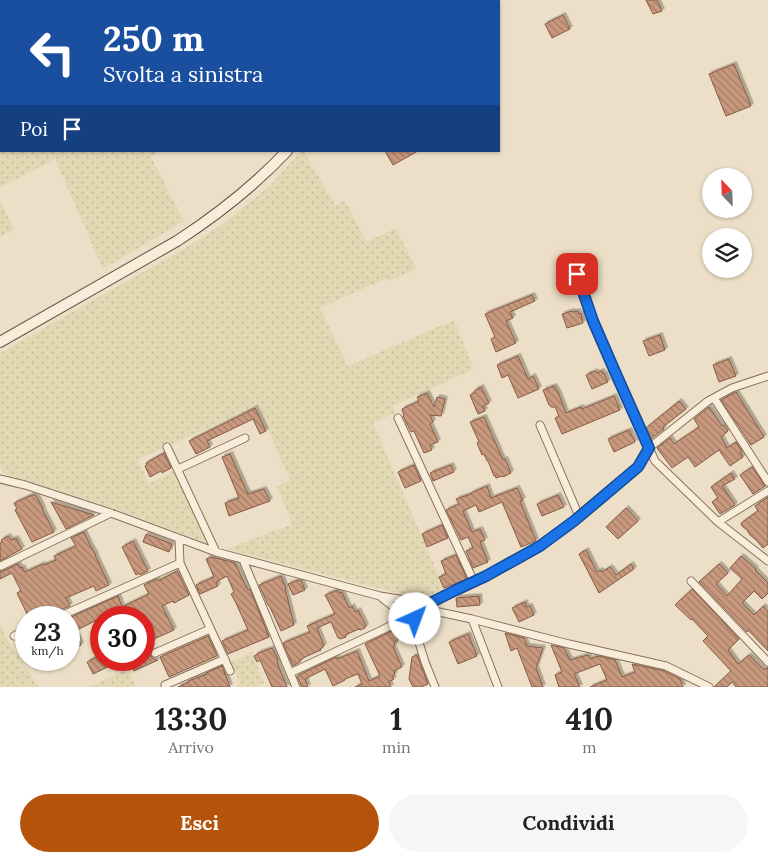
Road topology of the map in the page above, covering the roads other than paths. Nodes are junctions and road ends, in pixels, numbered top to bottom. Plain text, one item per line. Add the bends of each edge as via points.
1 (285, 152) edge
2 (577, 274) dead end
3 (0, 342) edge
4 (768, 376) edge
5 (714, 398) junction
6 (398, 418) dead end
7 (540, 426) dead end
8 (245, 438) dead end
9 (167, 447) dead end
10 (649, 448) junction
11 (178, 469) junction
12 (0, 478) edge
13 (768, 482) edge
14 (768, 491) edge
15 (111, 513) junction
16 (580, 516) junction
17 (718, 522) junction
18 (178, 539) junction
19 (216, 552) junction
20 (243, 560) junction
21 (768, 561) edge
22 (180, 563) junction
23 (1, 566) edge
24 (690, 581) dead end
25 (474, 582) junction
26 (380, 596) junction
27 (408, 601) junction
28 (80, 607) edge
29 (420, 608) junction
30 (404, 617) junction
31 (418, 617) junction
32 (472, 619) junction
33 (210, 629) junction
34 (417, 636) junction
35 (155, 653) dead end
36 (225, 659) junction
37 (768, 662) edge
38 (230, 671) dead end
39 (290, 672) junction
40 (165, 685) dead end
41 (296, 687) edge
42 (434, 687) edge
43 (498, 687) edge
44 (709, 687) edge

1 - 3 street via 256,182 177,241
2 - 10 street via 593,321
4 - 5 street
5 - 10 street
5 - 13 street
6 - 25 street
7 - 16 street
8 - 11 street
9 - 11 street
10 - 16 street via 638,467
10 - 17 street via 655,462
11 - 19 street
12 - 15 street
14 - 17 street
15 - 18 street
15 - 23 street
16 - 25 street via 540,546
17 - 21 street
18 - 19 street
18 - 22 street
19 - 20 street
20 - 26 street
20 - 39 street
22 - 28 street
22 - 33 street
24 - 37 street
25 - 29 street
26 - 27 street
26 - 30 street
27 - 29 street via 415,602
27 - 30 street via 402,605
29 - 31 street
29 - 32 street
30 - 31 street via 410,621
30 - 34 street
30 - 39 street
31 - 34 street
32 - 43 street
32 - 44 street via 666,666
33 - 35 street
33 - 36 street
34 - 42 street
36 - 38 street
36 - 40 street
39 - 41 street

